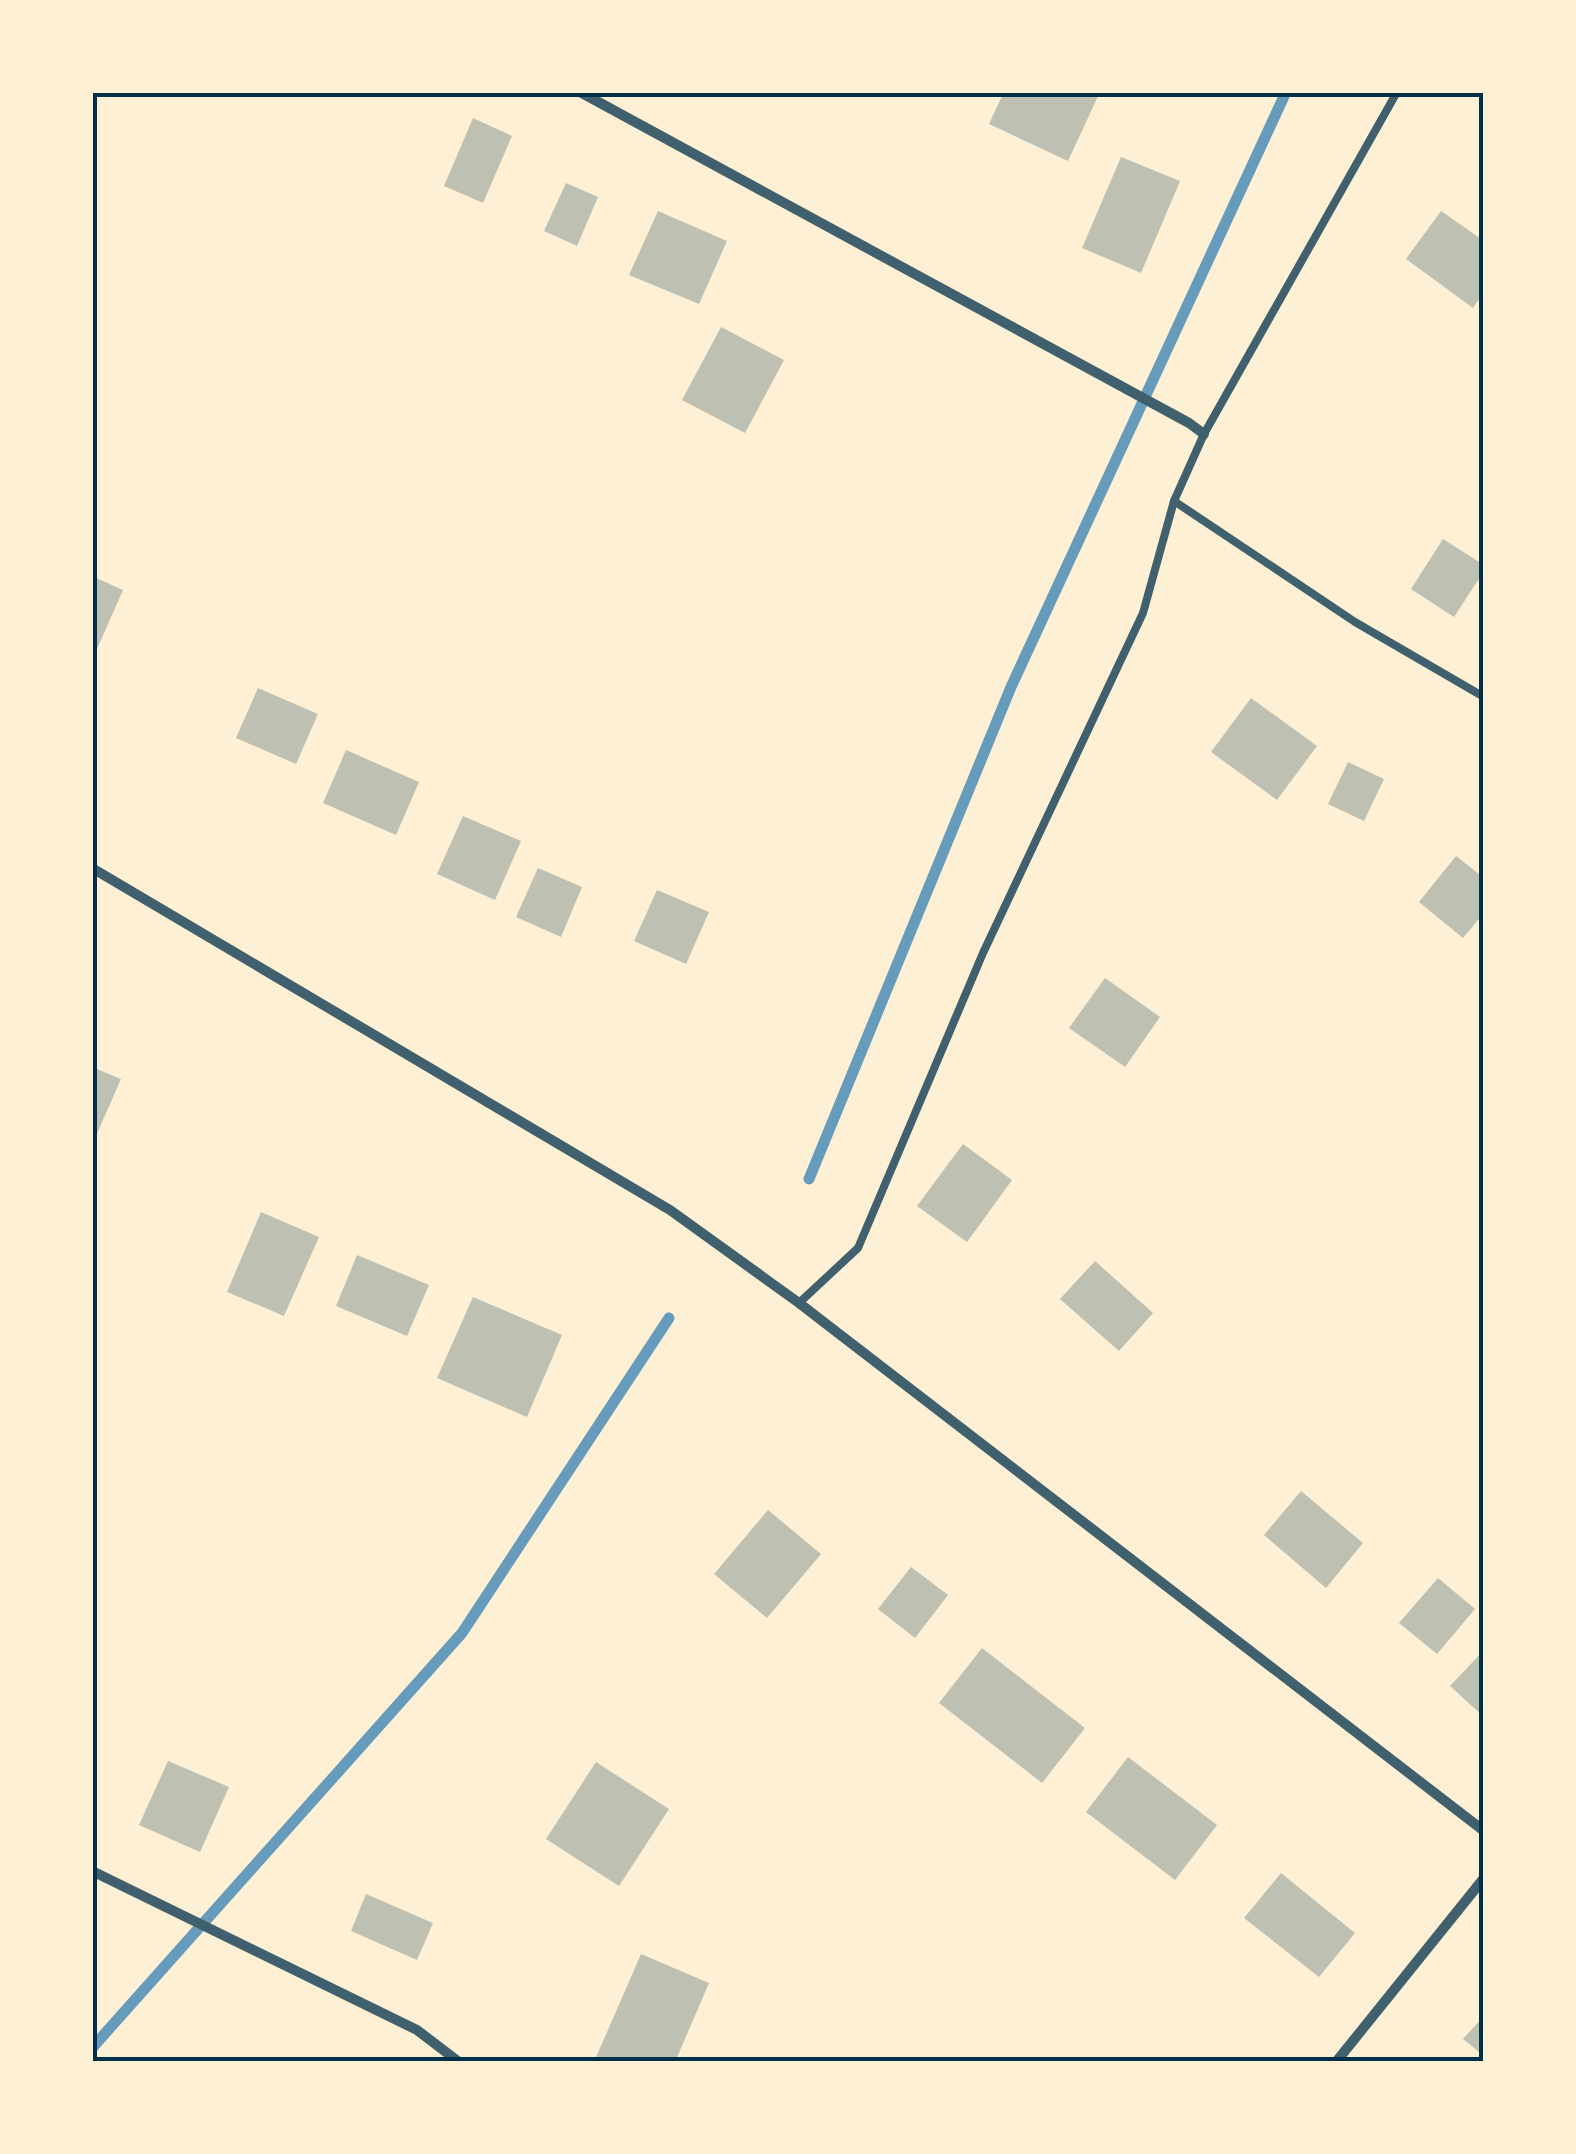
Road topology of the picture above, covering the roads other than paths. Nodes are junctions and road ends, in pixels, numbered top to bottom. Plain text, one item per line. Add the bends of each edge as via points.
1 (580, 92) edge
2 (1398, 92) edge
3 (1204, 434) junction
4 (1174, 501) junction
5 (1484, 697) edge
6 (92, 868) edge
7 (798, 1303) junction
8 (1484, 1832) edge
9 (92, 1872) edge
10 (1484, 1878) edge
11 (459, 2062) edge
12 (1336, 2062) edge

1 - 3 street
2 - 3 lane
3 - 4 lane
4 - 5 lane via 1354,622
4 - 7 lane via 1144,613 984,952 858,1248
6 - 7 street via 670,1210
7 - 8 street
9 - 11 street via 417,2030
10 - 12 street

